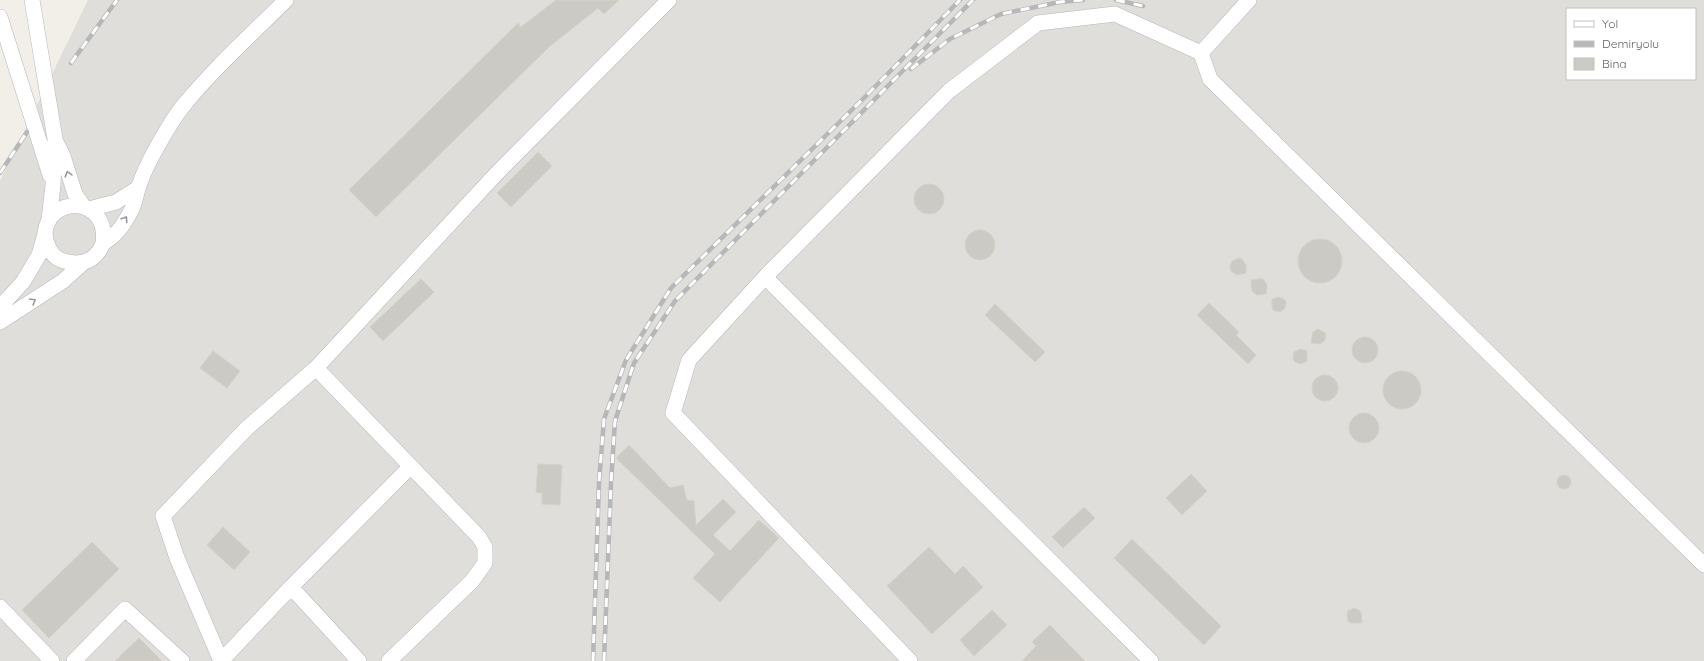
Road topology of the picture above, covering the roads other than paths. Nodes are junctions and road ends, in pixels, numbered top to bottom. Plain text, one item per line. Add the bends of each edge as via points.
1 (32, 0) edge
2 (286, 0) edge
3 (669, 0) edge
4 (1249, 0) edge
5 (0, 18) edge
6 (1201, 53) junction
7 (55, 139) junction
8 (53, 185) junction
9 (138, 188) junction
10 (87, 208) junction
11 (47, 227) junction
12 (103, 244) junction
13 (83, 263) junction
14 (765, 277) junction
15 (0, 307) edge
16 (0, 322) edge
17 (316, 368) junction
18 (410, 467) junction
19 (1704, 566) edge
20 (291, 587) junction
21 (0, 607) edge
22 (52, 661) edge
23 (74, 661) edge
24 (182, 661) edge
25 (221, 661) edge
26 (359, 661) edge
27 (389, 661) edge
28 (910, 661) edge
29 (1151, 661) edge

1 - 7 street
2 - 9 street via 212,72 182,108 151,158
3 - 17 street via 497,173
4 - 6 street
5 - 8 street
6 - 14 street via 1115,14 1038,23 949,91
6 - 19 street via 1210,79
7 - 8 street
10 -> 7 street via 75,194
8 - 11 street
9 - 10 street via 116,202
12 -> 9 street via 114,236 132,210
10 - 11 street via 78,205 67,206 54,214
10 - 12 street via 101,221
11 - 13 street via 48,247 59,259 73,264
11 - 15 street via 39,255 23,282
12 - 13 street via 92,259
16 -> 13 street via 63,281
14 - 28 street via 688,360 673,413
14 - 29 street
17 - 18 street
17 - 25 street via 246,429 163,516 177,558
18 - 20 street
18 - 27 street via 479,537 484,547 485,563 472,581
20 - 25 street
20 - 26 street
21 - 22 street
23 - 24 street via 125,609

